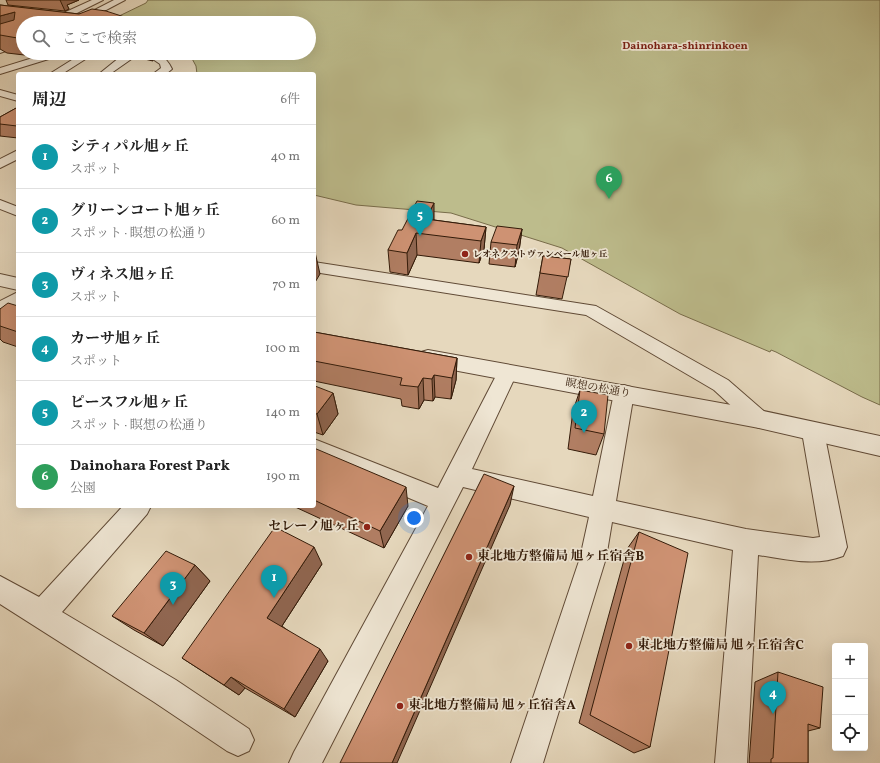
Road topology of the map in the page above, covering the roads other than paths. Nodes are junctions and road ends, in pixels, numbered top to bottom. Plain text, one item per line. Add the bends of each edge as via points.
1 (99, 0) edge
2 (110, 0) edge
3 (121, 0) edge
4 (64, 16) edge
5 (79, 16) edge
6 (82, 16) edge
7 (16, 34) edge
8 (0, 40) edge
9 (16, 44) edge
10 (0, 50) edge
11 (37, 60) edge
12 (79, 60) edge
13 (122, 60) edge
14 (161, 60) edge
15 (25, 64) junction
16 (0, 71) edge
17 (51, 72) edge
18 (61, 72) edge
19 (107, 72) edge
20 (161, 72) edge
21 (0, 93) edge
22 (16, 97) edge
23 (16, 155) edge
24 (0, 164) edge
25 (0, 204) edge
26 (16, 211) edge
27 (316, 267) edge
28 (0, 280) edge
29 (16, 284) edge
30 (16, 299) edge
31 (0, 309) edge
32 (407, 355) edge
33 (507, 373) junction
34 (624, 394) junction
35 (759, 419) junction
36 (813, 432) junction
37 (880, 446) edge
38 (316, 449) edge
39 (457, 476) junction
40 (443, 500) junction
41 (137, 508) edge
42 (601, 508) junction
43 (746, 541) junction
44 (0, 589) edge
45 (42, 614) junction
46 (238, 740) dead end
47 (305, 763) edge
48 (527, 763) edge
49 (731, 763) edge

1 - 4 street
2 - 5 street
3 - 6 street
7 - 8 street
9 - 10 street
11 - 15 street
12 - 18 street
13 - 19 street
14 - 20 street via 166,69
15 - 16 street
15 - 17 street
21 - 22 street
23 - 24 street
25 - 26 street
27 - 35 street via 590,310 721,385
28 - 29 street
30 - 31 street
32 - 33 street, 瞑想の松通り
33 - 34 street, 瞑想の松通り
33 - 39 street
34 - 35 street, 瞑想の松通り
34 - 42 street
35 - 36 street, 瞑想の松通り
36 - 37 street, 瞑想の松通り
36 - 43 street via 834,547 813,550
38 - 40 street
39 - 40 street
39 - 42 street
40 - 47 street
41 - 45 street
42 - 43 street
42 - 48 street via 592,558
43 - 49 street
44 - 45 street
45 - 46 street

